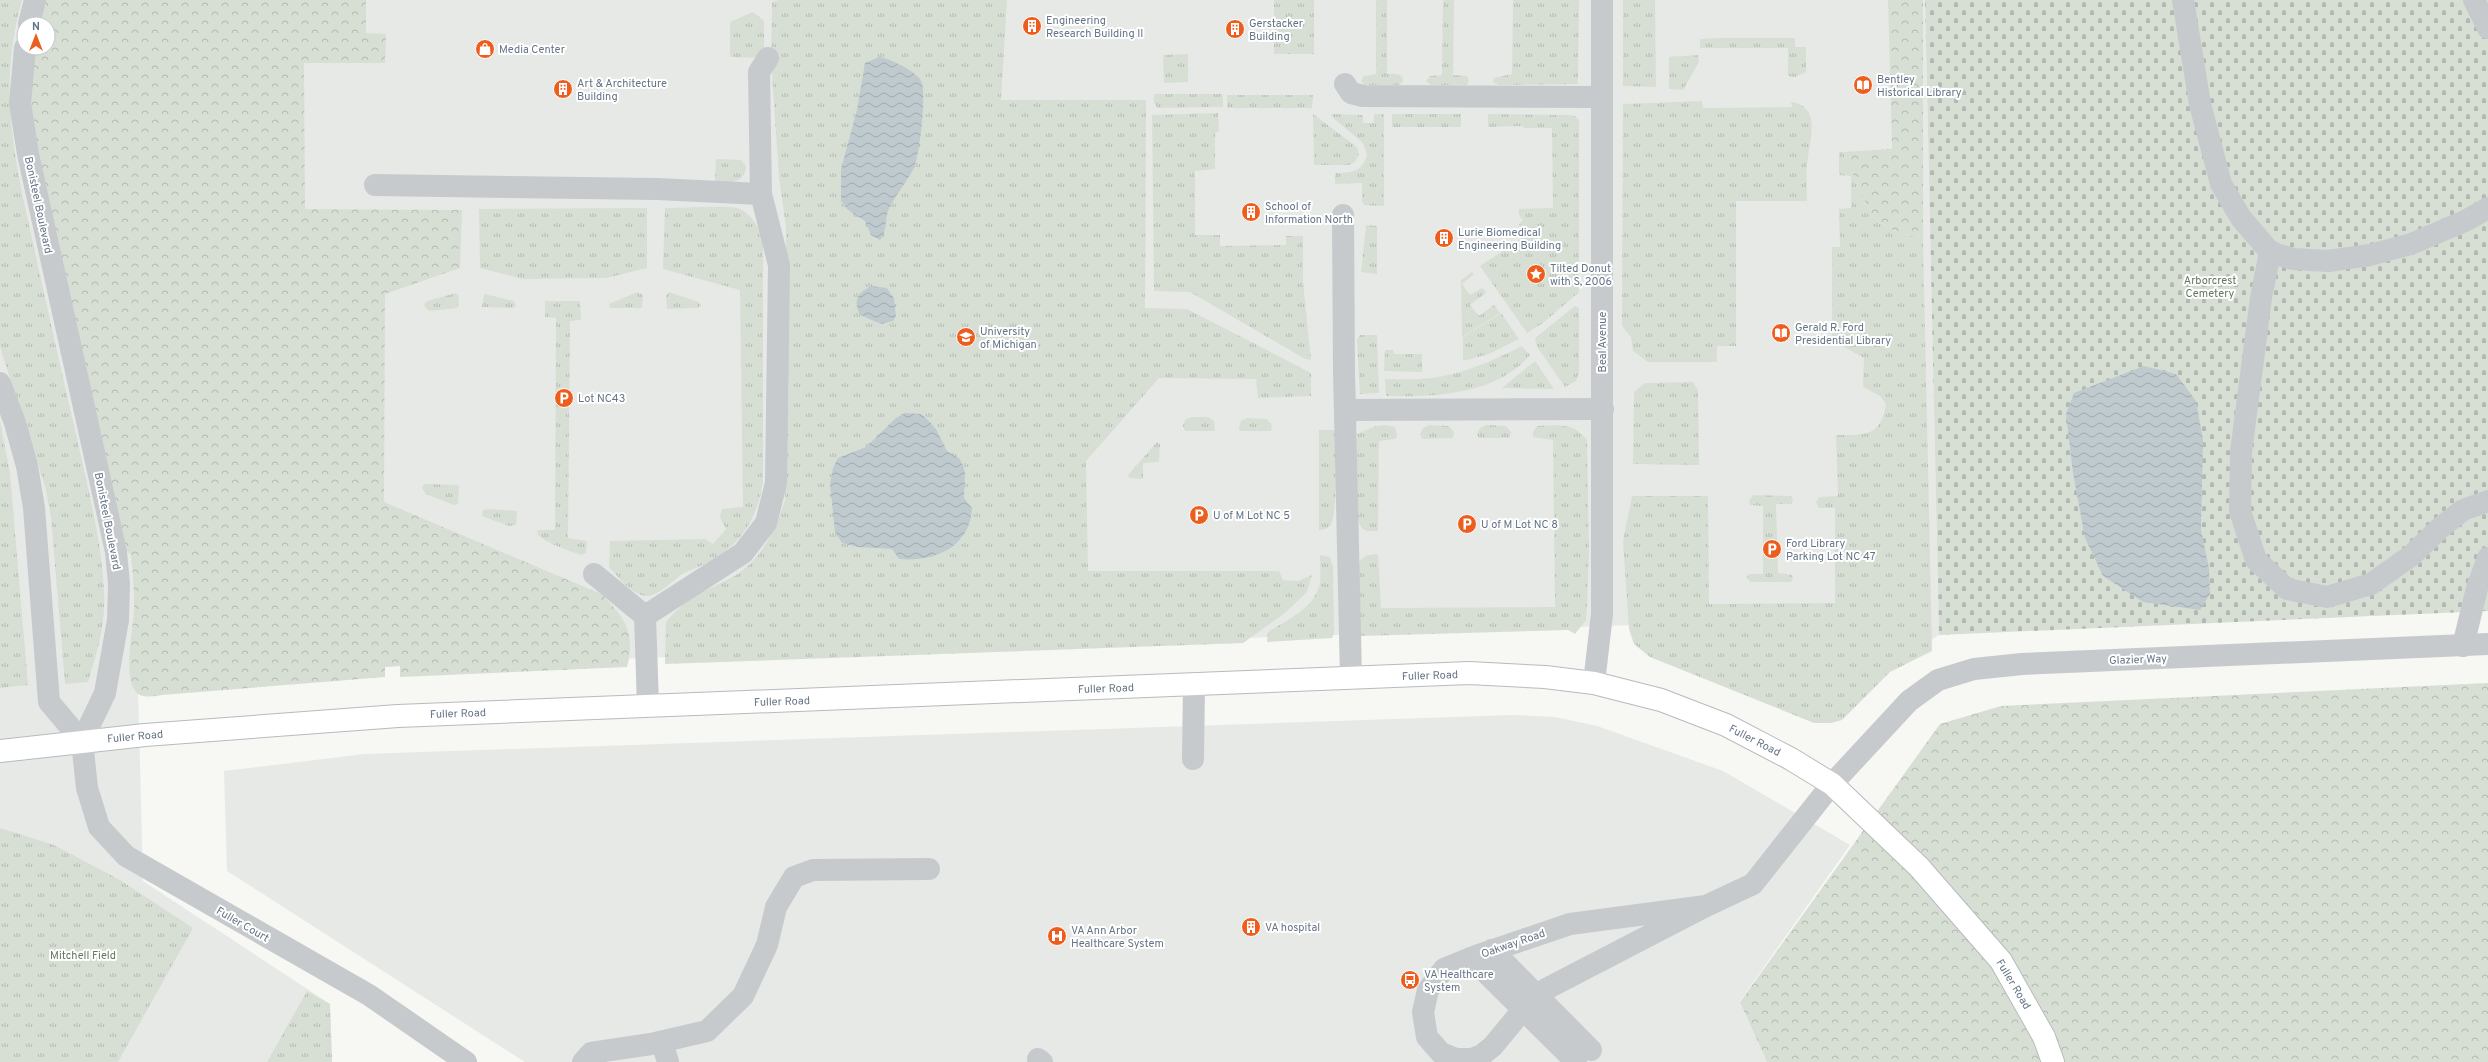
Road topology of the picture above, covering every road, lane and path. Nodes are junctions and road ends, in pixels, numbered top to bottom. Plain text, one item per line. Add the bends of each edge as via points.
1 (35, 0) edge
2 (1602, 0) edge
3 (2183, 0) edge
4 (2474, 0) edge
5 (31, 16) edge
6 (2488, 28) edge
7 (23, 56) edge
8 (768, 58) dead end
9 (1345, 84) dead end
10 (1602, 98) junction
11 (375, 185) dead end
12 (761, 194) junction
13 (2488, 208) edge
14 (1343, 215) dead end
15 (2270, 252) junction
16 (0, 383) edge
17 (1603, 409) junction
18 (1344, 410) junction
19 (2488, 501) edge
20 (2488, 558) edge
21 (594, 574) dead end
22 (644, 616) junction
23 (2488, 644) edge
24 (2463, 646) junction
25 (1351, 678) junction
26 (1594, 683) junction
27 (1194, 684) junction
28 (648, 706) junction
29 (82, 741) junction
30 (0, 751) edge
31 (1193, 759) dead end
32 (1832, 784) junction
33 (929, 869) dead end
34 (1706, 906) junction
35 (1492, 950) junction
36 (1471, 958) junction
37 (1530, 1003) junction
38 (665, 1052) edge
39 (1584, 1056) edge
40 (466, 1062) edge
41 (583, 1062) edge
42 (2054, 1062) edge

1 - 5 street
2 - 10 street, Beal Avenue
3 - 15 street via 2200,104 2221,184 2241,218
4 - 6 street
7 - 29 street, Bonisteel Boulevard via 20,103 28,154 116,552 119,584 118,620 105,693
8 - 12 street via 759,72
9 - 10 street via 1350,93 1363,96
10 - 17 street, Beal Avenue
11 - 12 street via 656,189
12 - 22 street via 779,265 776,483 766,523 743,553
13 - 15 street via 2465,221 2411,244 2370,255 2328,261 2293,259
14 - 18 street
15 - 19 street via 2261,298 2241,452 2240,511 2256,560 2287,589 2327,597 2371,584 2412,555 2462,510
16 - 29 street via 27,466 34,508 49,702
17 - 18 street
17 - 26 street, Beal Avenue via 1602,614
18 - 25 street
20 - 24 street via 2477,588
21 - 22 street
22 - 28 street
23 - 24 street, Glazier Way
24 - 32 street, Glazier Way via 2022,664 1974,670 1938,680 1909,701
25 - 26 main road, Fuller Road via 1469,673 1545,676
25 - 27 main road, Fuller Road
26 - 32 main road, Fuller Road via 1661,700 1726,725
27 - 28 main road, Fuller Road
27 - 31 street
28 - 29 main road, Fuller Road via 398,716
29 - 30 main road, Fuller Road
29 - 40 street, Fuller Court via 87,788 99,827 126,856 369,996
32 - 34 street, Oakway Road via 1753,884
32 - 42 main road, Fuller Road via 1919,867 2001,961 2044,1036
33 - 38 street via 813,870 794,877 776,907 767,945 743,996 707,1031
34 - 35 street, Oakway Road via 1570,924
34 - 37 street, Oakway Road via 1597,962
35 - 36 street, Oakway Road
35 - 37 street
36 - 37 street
36 - 37 street, Oakway Road via 1444,969 1428,990 1424,1012 1428,1036 1441,1053 1456,1059 1472,1059 1482,1055
37 - 39 street
38 - 41 street via 591,1053

